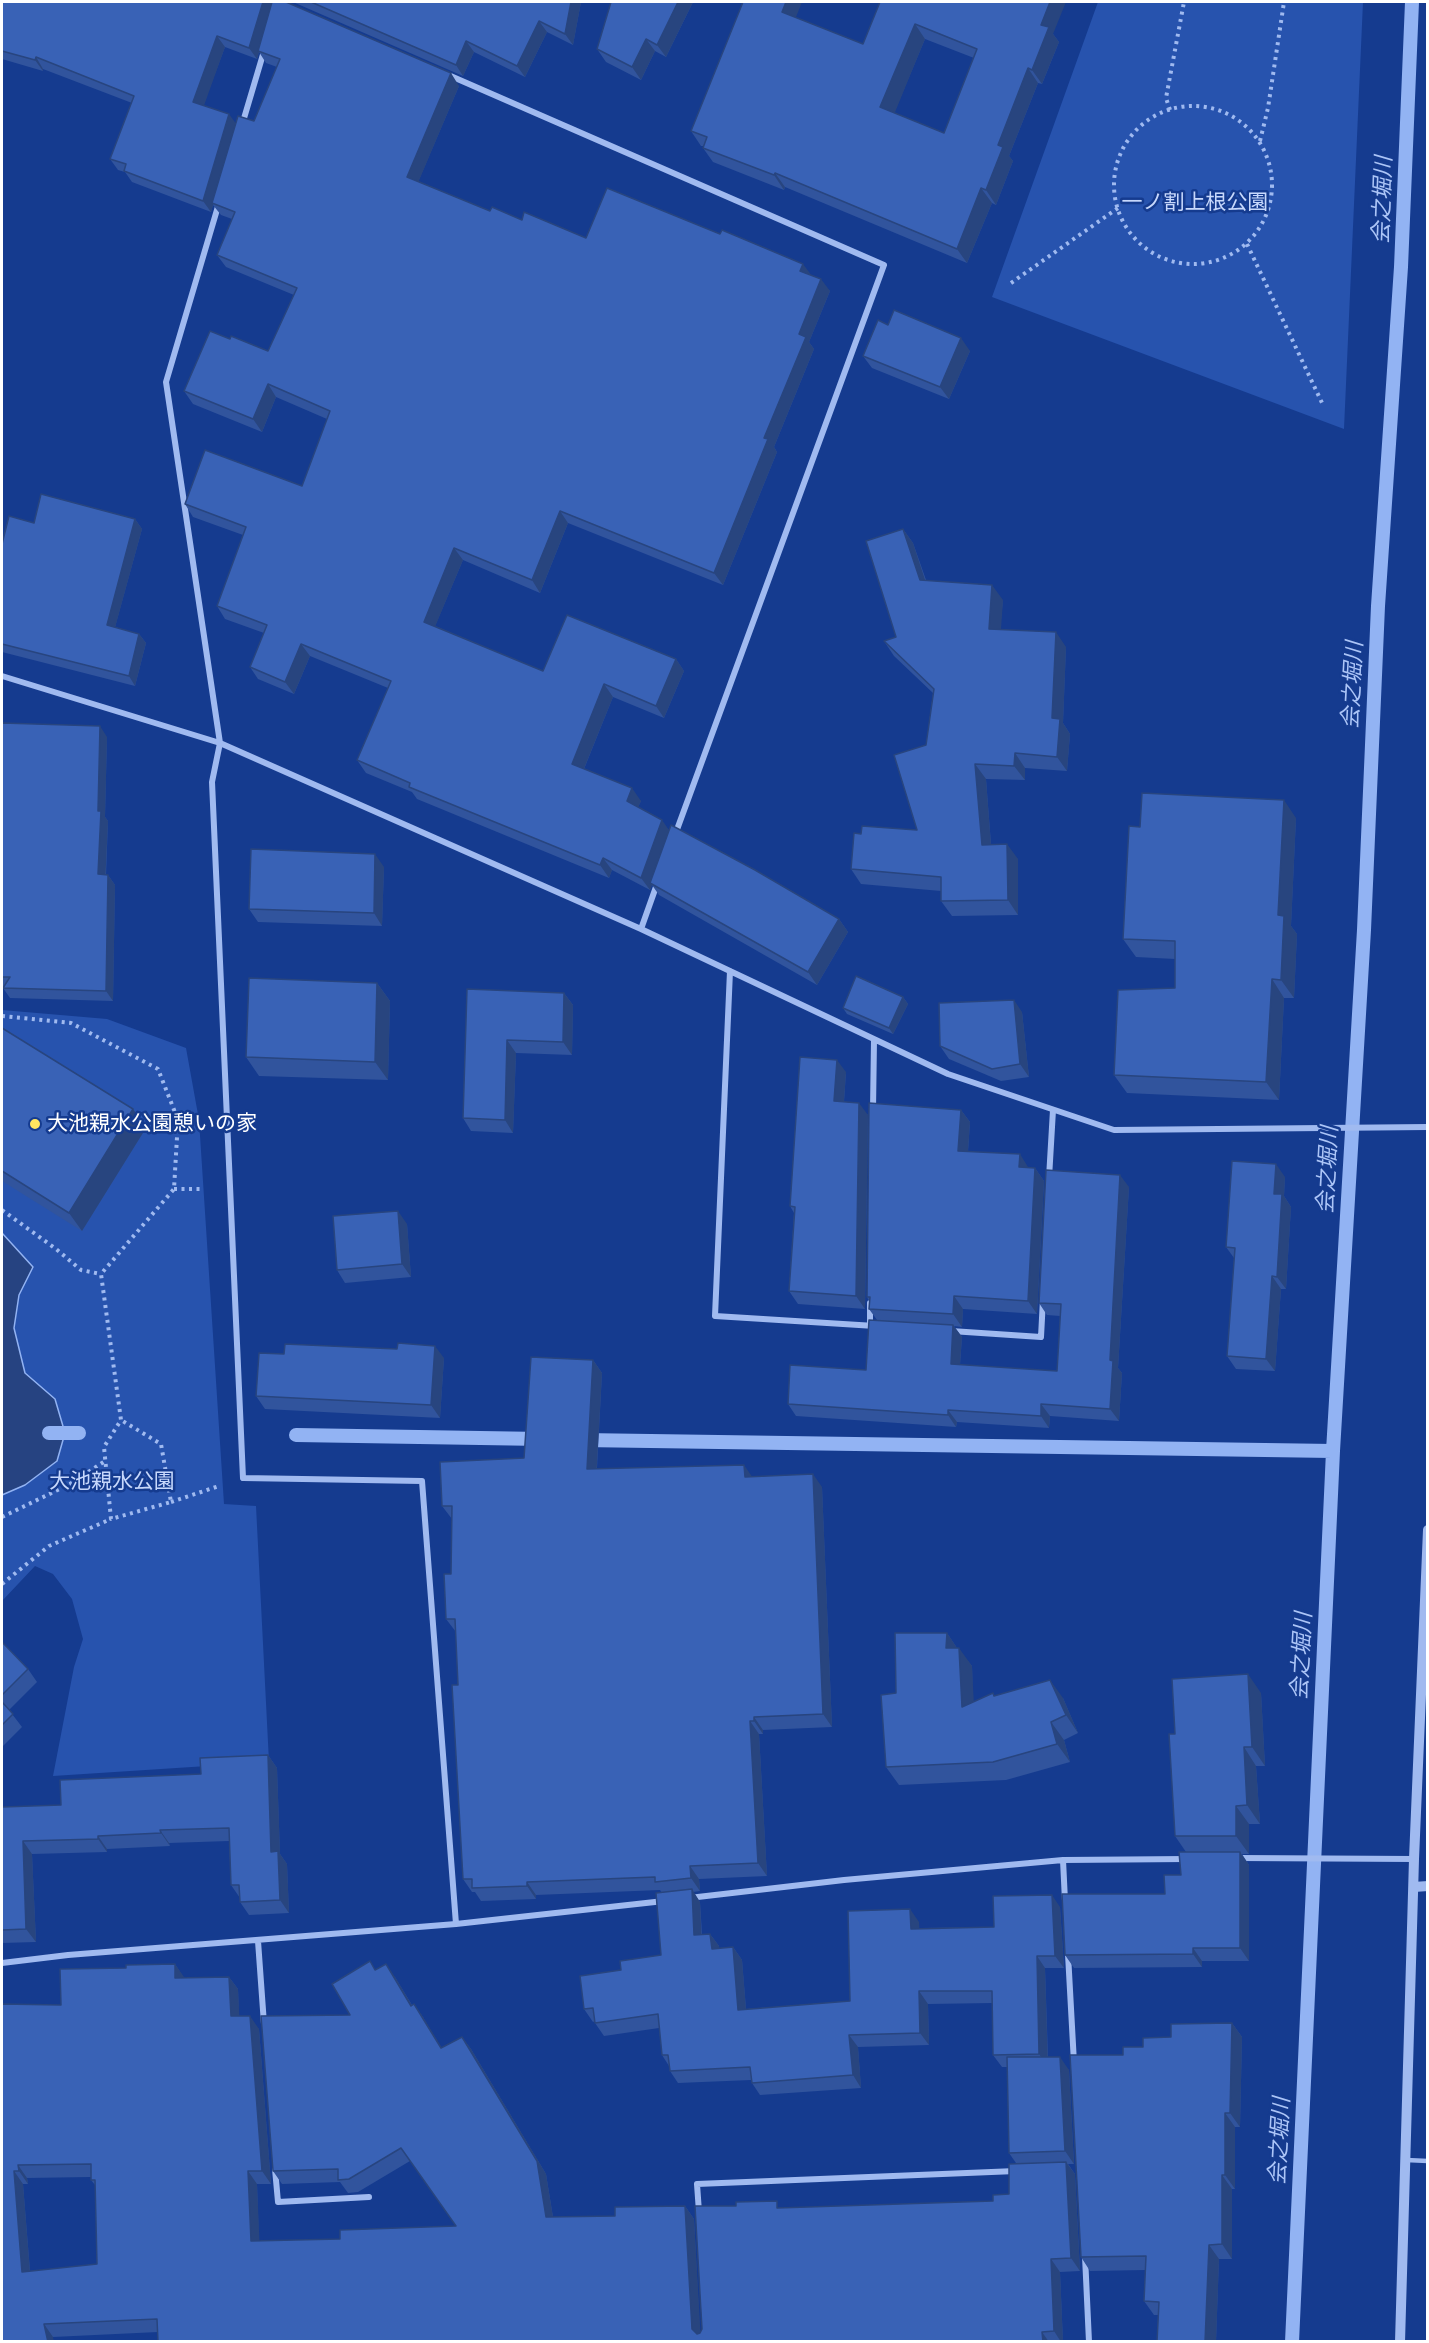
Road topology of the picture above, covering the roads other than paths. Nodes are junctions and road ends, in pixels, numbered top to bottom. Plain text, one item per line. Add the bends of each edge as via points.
1 (265, 46) edge
2 (434, 69) edge
3 (239, 136) edge
4 (222, 192) edge
5 (2, 676) edge
6 (220, 743) junction
7 (674, 839) edge
8 (661, 872) edge
9 (641, 929) junction
10 (730, 971) junction
11 (874, 1040) junction
12 (1053, 1110) junction
13 (873, 1123) edge
14 (1428, 1127) edge
15 (1049, 1182) edge
16 (1043, 1289) edge
17 (871, 1290) edge
18 (870, 1326) junction
19 (881, 1327) edge
20 (938, 1331) edge
21 (1428, 1530) edge
22 (1426, 1591) edge
23 (1424, 1723) edge
24 (1234, 1858) edge
25 (1200, 1859) edge
26 (1414, 1859) junction
27 (1063, 1860) junction
28 (1428, 1886) edge
29 (1414, 1887) junction
30 (680, 1899) edge
31 (668, 1900) edge
32 (1065, 1908) edge
33 (456, 1924) junction
34 (258, 1941) junction
35 (1067, 1943) edge
36 (2, 1963) edge
37 (265, 2036) edge
38 (1075, 2074) edge
39 (1406, 2160) junction
40 (1428, 2161) edge
41 (275, 2166) edge
42 (1020, 2171) edge
43 (369, 2198) dead end
44 (699, 2218) edge
45 (1084, 2249) edge
46 (1089, 2342) edge
47 (1400, 2342) edge

1 - 3 street
2 - 7 street via 884,265
4 - 6 street via 166,382
5 - 6 street
6 - 9 street
6 - 33 street via 212,782 243,1478 422,1481
8 - 9 street
9 - 10 street
10 - 11 street
10 - 18 street via 715,1316
11 - 12 street via 948,1074
11 - 13 street
12 - 14 street via 1114,1130
12 - 15 street
16 - 20 street via 1041,1337
17 - 18 street
18 - 19 street
21 - 22 street
22 - 23 street
23 - 26 street
24 - 26 street
25 - 27 street
26 - 29 street
27 - 30 street
27 - 32 street
28 - 29 street
29 - 39 street
31 - 33 street
33 - 34 street
34 - 36 street
34 - 37 street
35 - 38 street
39 - 40 lane
39 - 47 street
41 - 43 street via 278,2202
42 - 44 street via 697,2184
45 - 46 street

